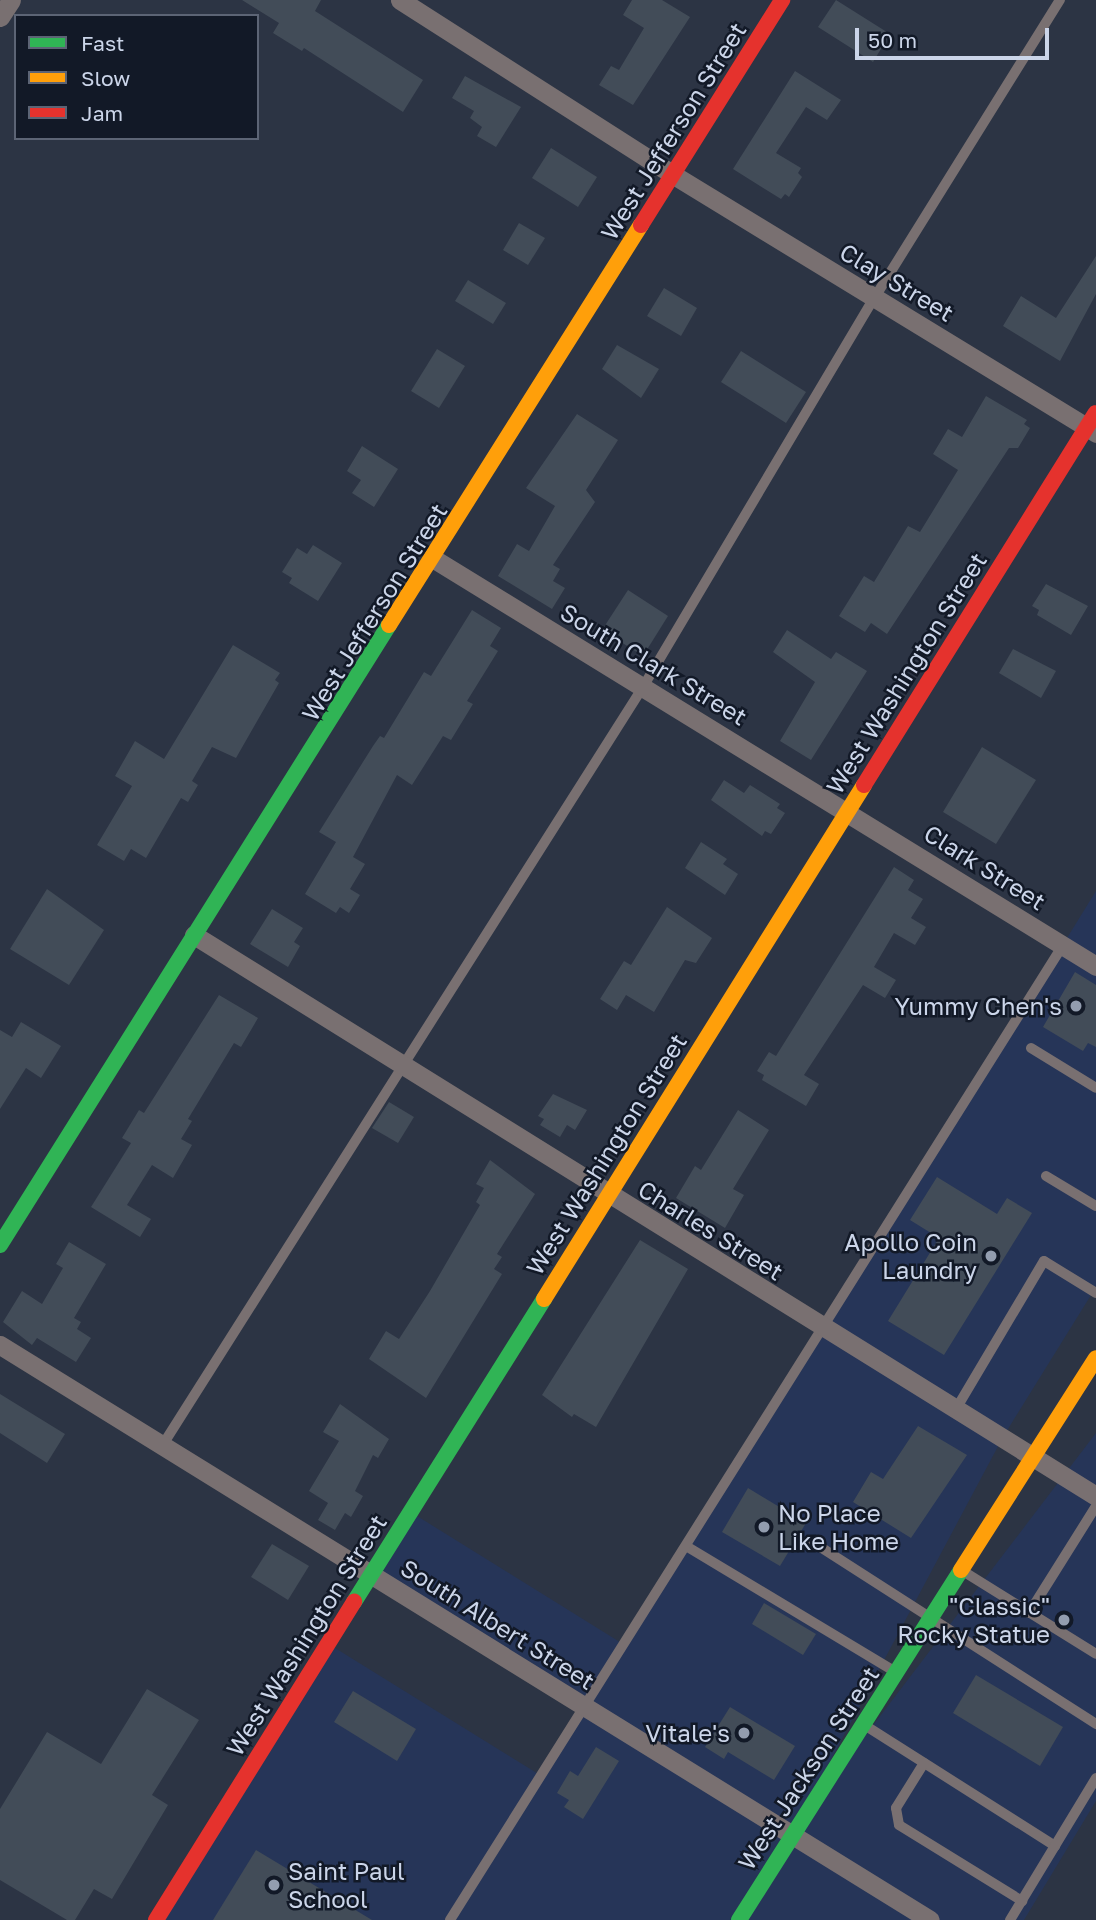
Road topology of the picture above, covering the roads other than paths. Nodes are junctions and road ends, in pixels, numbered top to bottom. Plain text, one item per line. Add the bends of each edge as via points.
1 (10, 0) edge
2 (400, 0) edge
3 (782, 0) edge
4 (1060, 0) edge
5 (0, 17) edge
6 (672, 174) junction
7 (876, 298) junction
8 (1093, 425) edge
9 (434, 559) junction
10 (643, 687) junction
11 (848, 810) junction
12 (194, 935) junction
13 (1063, 945) junction
14 (1096, 966) edge
15 (1031, 1048) dead end
16 (407, 1066) junction
17 (1096, 1088) edge
18 (1046, 1176) dead end
19 (608, 1195) junction
20 (1096, 1206) edge
21 (0, 1245) edge
22 (1096, 1293) edge
23 (825, 1330) junction
24 (0, 1345) edge
25 (1096, 1358) edge
26 (956, 1409) junction
27 (162, 1446) junction
28 (1035, 1456) junction
29 (1096, 1496) edge
30 (1096, 1506) edge
31 (811, 1541) dead end
32 (686, 1546) junction
33 (962, 1570) junction
34 (370, 1573) junction
35 (1029, 1613) junction
36 (930, 1620) junction
37 (1096, 1654) edge
38 (896, 1672) junction
39 (583, 1706) junction
40 (863, 1724) junction
41 (1096, 1724) edge
42 (924, 1763) junction
43 (1096, 1778) edge
44 (791, 1835) junction
45 (1055, 1846) junction
46 (1022, 1902) junction
47 (156, 1920) edge
48 (450, 1920) edge
49 (738, 1920) edge
50 (930, 1920) edge
51 (1010, 1920) edge

1 - 5 street
2 - 6 street, Clay Street
3 - 6 street, West Jefferson Street
4 - 7 lane
6 - 7 street, Clay Street
6 - 9 street, West Jefferson Street
7 - 8 street, Clay Street
7 - 10 lane
8 - 11 street, West Washington Street
9 - 10 street, South Clark Street
9 - 12 street, West Jefferson Street
10 - 11 street, South Clark Street
10 - 16 lane
11 - 13 street, Clark Street
11 - 19 street, West Washington Street
12 - 16 street, Charles Street
12 - 21 street, West Jefferson Street
13 - 14 street, Clark Street
13 - 23 lane
15 - 17 lane
16 - 19 street, Charles Street
16 - 27 lane
18 - 20 lane
19 - 23 street, Charles Street
19 - 34 street, West Washington Street
22 - 26 lane via 1044,1261
23 - 26 street, Charles Street
23 - 32 lane
24 - 27 street, South Albert Street
25 - 28 street, West Jackson Street
26 - 28 street, Charles Street
27 - 34 street, South Albert Street
28 - 29 street, Charles Street
28 - 33 street, West Jackson Street
30 - 35 lane
31 - 36 lane via 901,1595
32 - 38 lane
32 - 39 lane
33 - 35 lane
33 - 36 street, West Jackson Street
34 - 39 street, South Albert Street
34 - 47 street, West Washington Street
35 - 37 lane
36 - 38 street, West Jackson Street
36 - 41 lane
38 - 40 street, West Jackson Street
39 - 44 street, South Albert Street
39 - 48 lane
40 - 42 lane
40 - 44 street, West Jackson Street
42 - 45 lane
42 - 46 lane via 896,1808 899,1825
43 - 45 lane
44 - 49 street, West Jackson Street
44 - 50 street, South Albert Street
45 - 46 lane
46 - 51 lane

